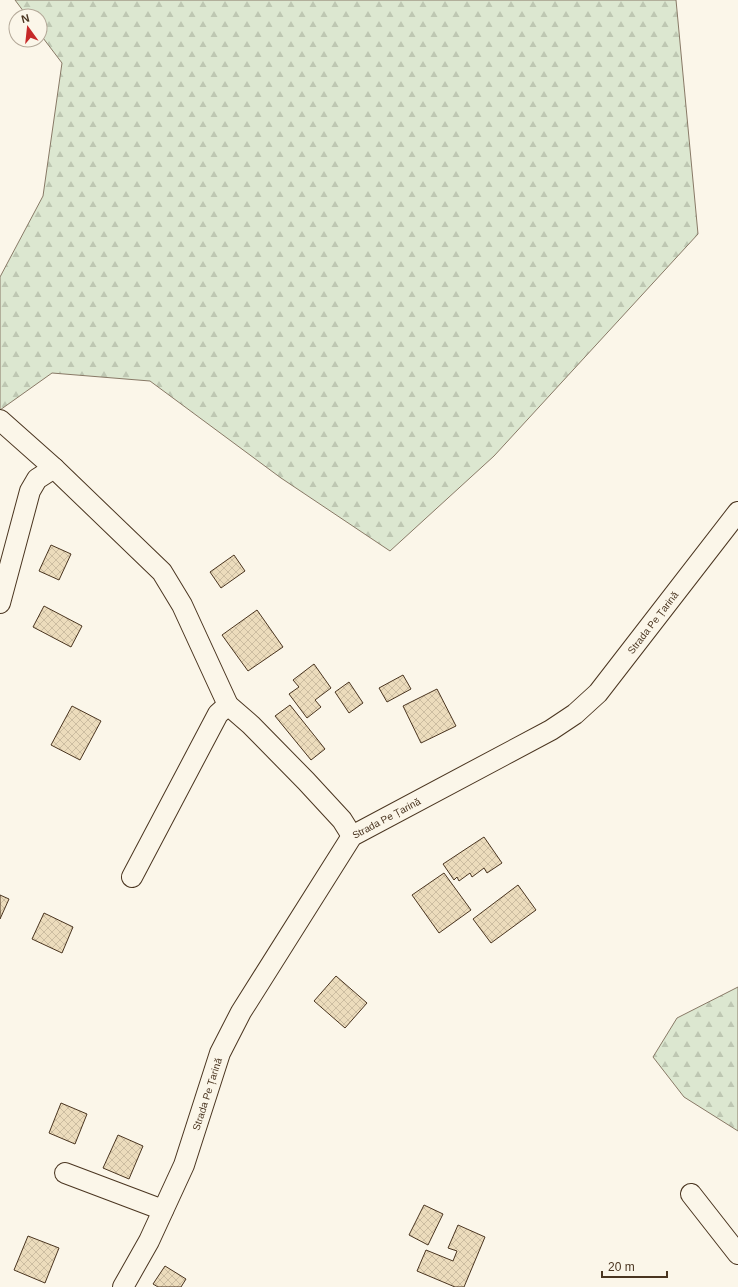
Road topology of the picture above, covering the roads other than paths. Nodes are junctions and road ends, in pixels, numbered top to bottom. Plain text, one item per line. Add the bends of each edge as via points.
1 (0, 420) edge
2 (54, 468) junction
3 (738, 512) edge
4 (0, 603) edge
5 (228, 705) junction
6 (352, 836) junction
7 (132, 878) dead end
8 (65, 1173) dead end
9 (691, 1194) dead end
10 (163, 1210) junction
11 (738, 1254) edge
12 (123, 1287) edge

1 - 2 street
2 - 4 street via 37,479 30,491
2 - 5 street via 162,572 182,605
3 - 6 street, Strada Pe Țarină via 598,693 575,714 551,730
5 - 6 street via 306,781 342,820
5 - 7 street via 218,714
6 - 10 street, Strada Pe Țarină via 241,1012 220,1053 184,1165
8 - 10 street
9 - 11 street
10 - 12 street, Strada Pe Țarină

